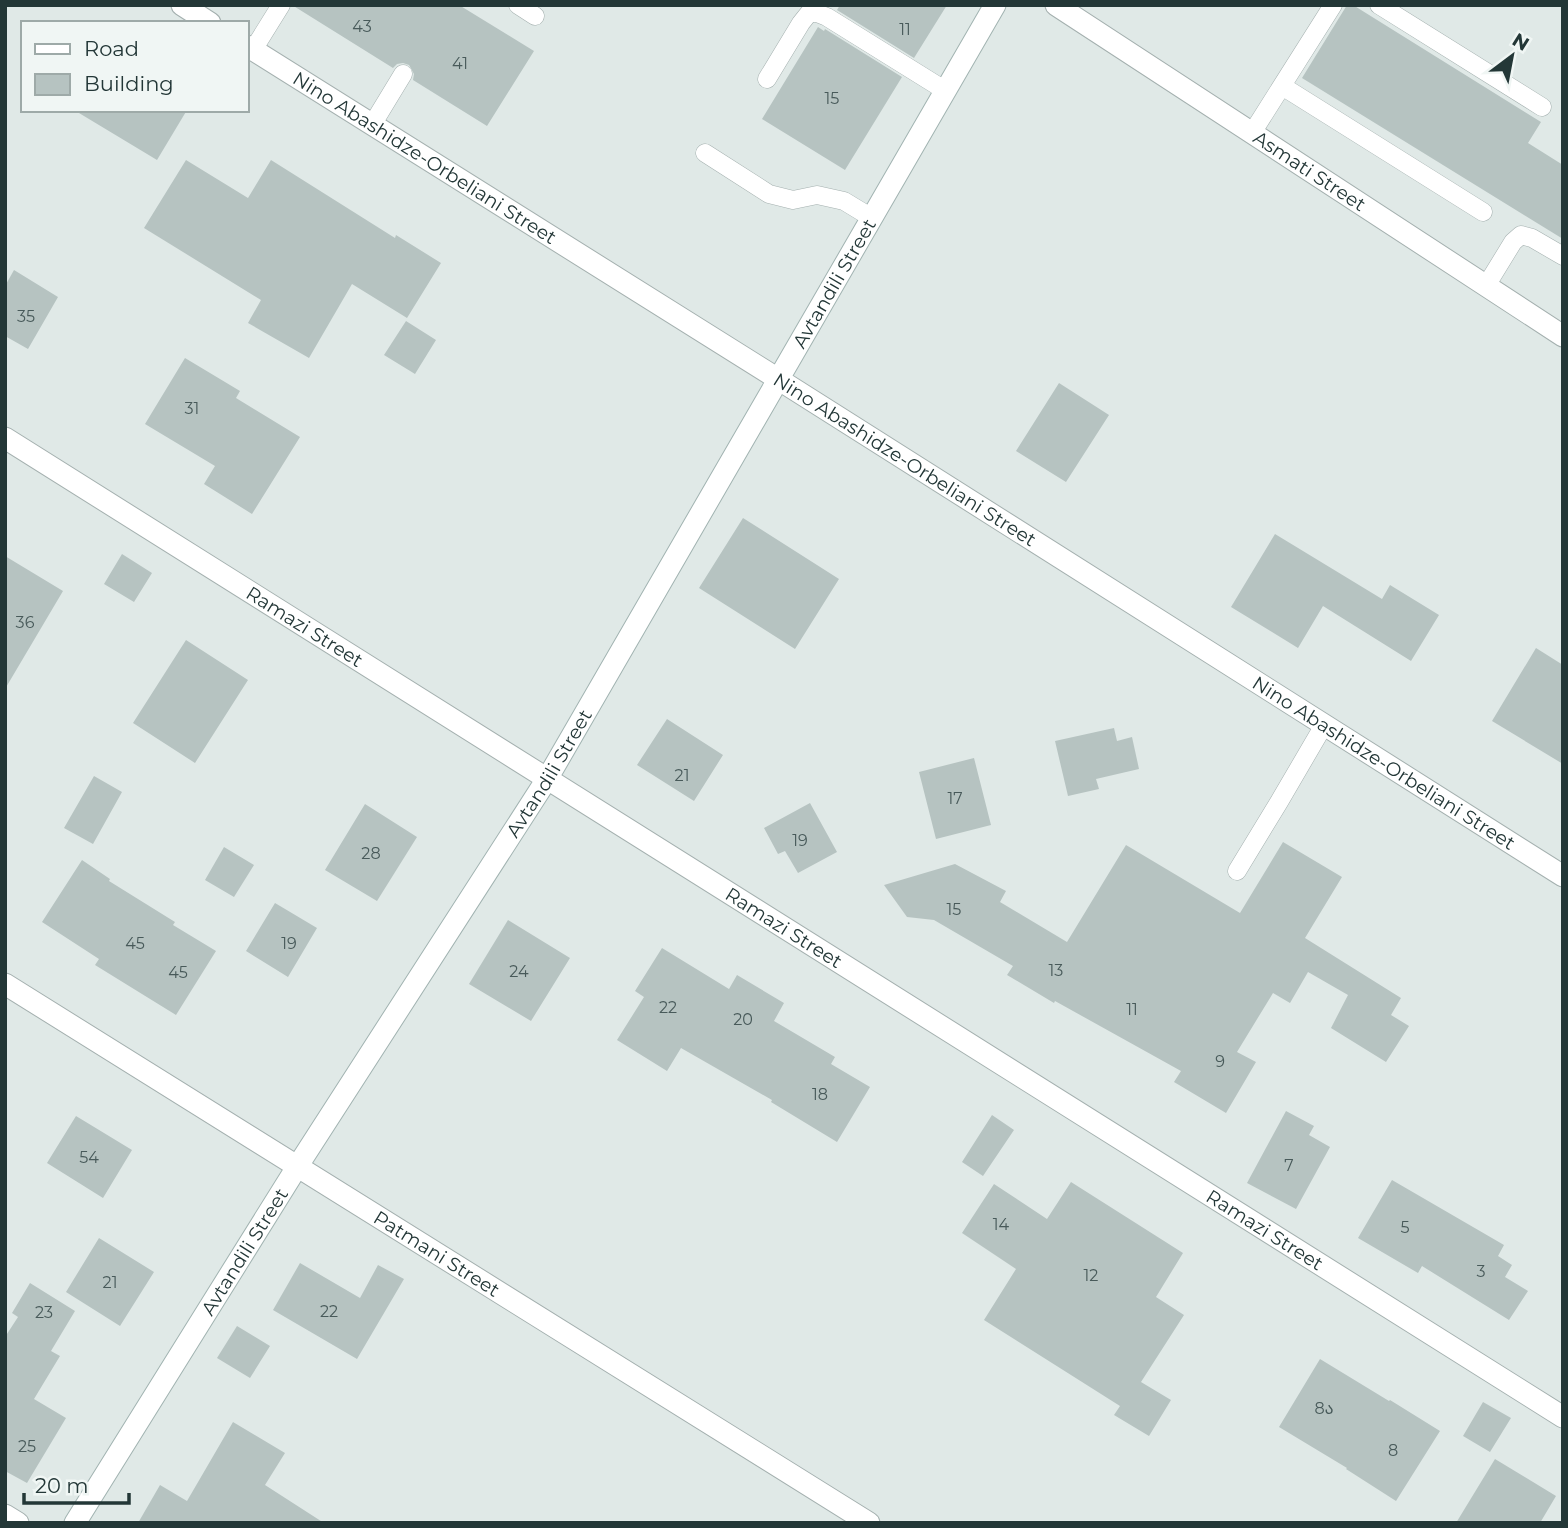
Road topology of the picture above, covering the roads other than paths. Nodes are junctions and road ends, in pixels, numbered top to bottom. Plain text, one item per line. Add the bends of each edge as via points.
1 (182, 5) edge
2 (281, 5) edge
3 (518, 5) edge
4 (995, 5) edge
5 (1056, 5) edge
6 (1333, 5) edge
7 (1379, 5) edge
8 (535, 16) dead end
9 (206, 21) edge
10 (250, 48) edge
11 (403, 74) dead end
12 (767, 79) dead end
13 (1282, 86) junction
14 (946, 91) junction
15 (1542, 107) dead end
16 (372, 125) junction
17 (1252, 133) junction
18 (705, 153) dead end
19 (1483, 212) dead end
20 (872, 218) junction
21 (1563, 256) edge
22 (1486, 286) junction
23 (1563, 336) edge
24 (778, 380) junction
25 (5, 438) edge
26 (1324, 725) junction
27 (547, 779) junction
28 (1237, 871) dead end
29 (1563, 876) edge
30 (5, 984) edge
31 (297, 1167) junction
32 (1563, 1417) edge
33 (5, 1514) edge
34 (18, 1523) edge
35 (75, 1523) edge
36 (869, 1523) edge

1 - 9 street
2 - 10 lane
3 - 8 lane
4 - 14 street, Avtandili Street
5 - 17 street, Asmati Street
6 - 13 lane
7 - 15 lane
10 - 16 street, Nino Abashidze-Orbeliani Street
11 - 16 lane
12 - 14 lane via 801,23 809,13 817,13
13 - 17 lane
13 - 19 lane
14 - 20 street, Avtandili Street
16 - 24 street, Nino Abashidze-Orbeliani Street
17 - 22 street, Asmati Street
18 - 20 lane via 769,194 793,200 817,195 844,201
20 - 24 street, Avtandili Street
21 - 22 lane via 1521,236
22 - 23 street, Asmati Street
24 - 26 street, Nino Abashidze-Orbeliani Street
24 - 27 street, Avtandili Street
25 - 27 street, Ramazi Street
26 - 28 lane
26 - 29 street, Nino Abashidze-Orbeliani Street
27 - 31 street, Avtandili Street
27 - 32 street, Ramazi Street
30 - 31 street, Patmani Street
31 - 35 street, Avtandili Street
31 - 36 street, Patmani Street
33 - 34 street

